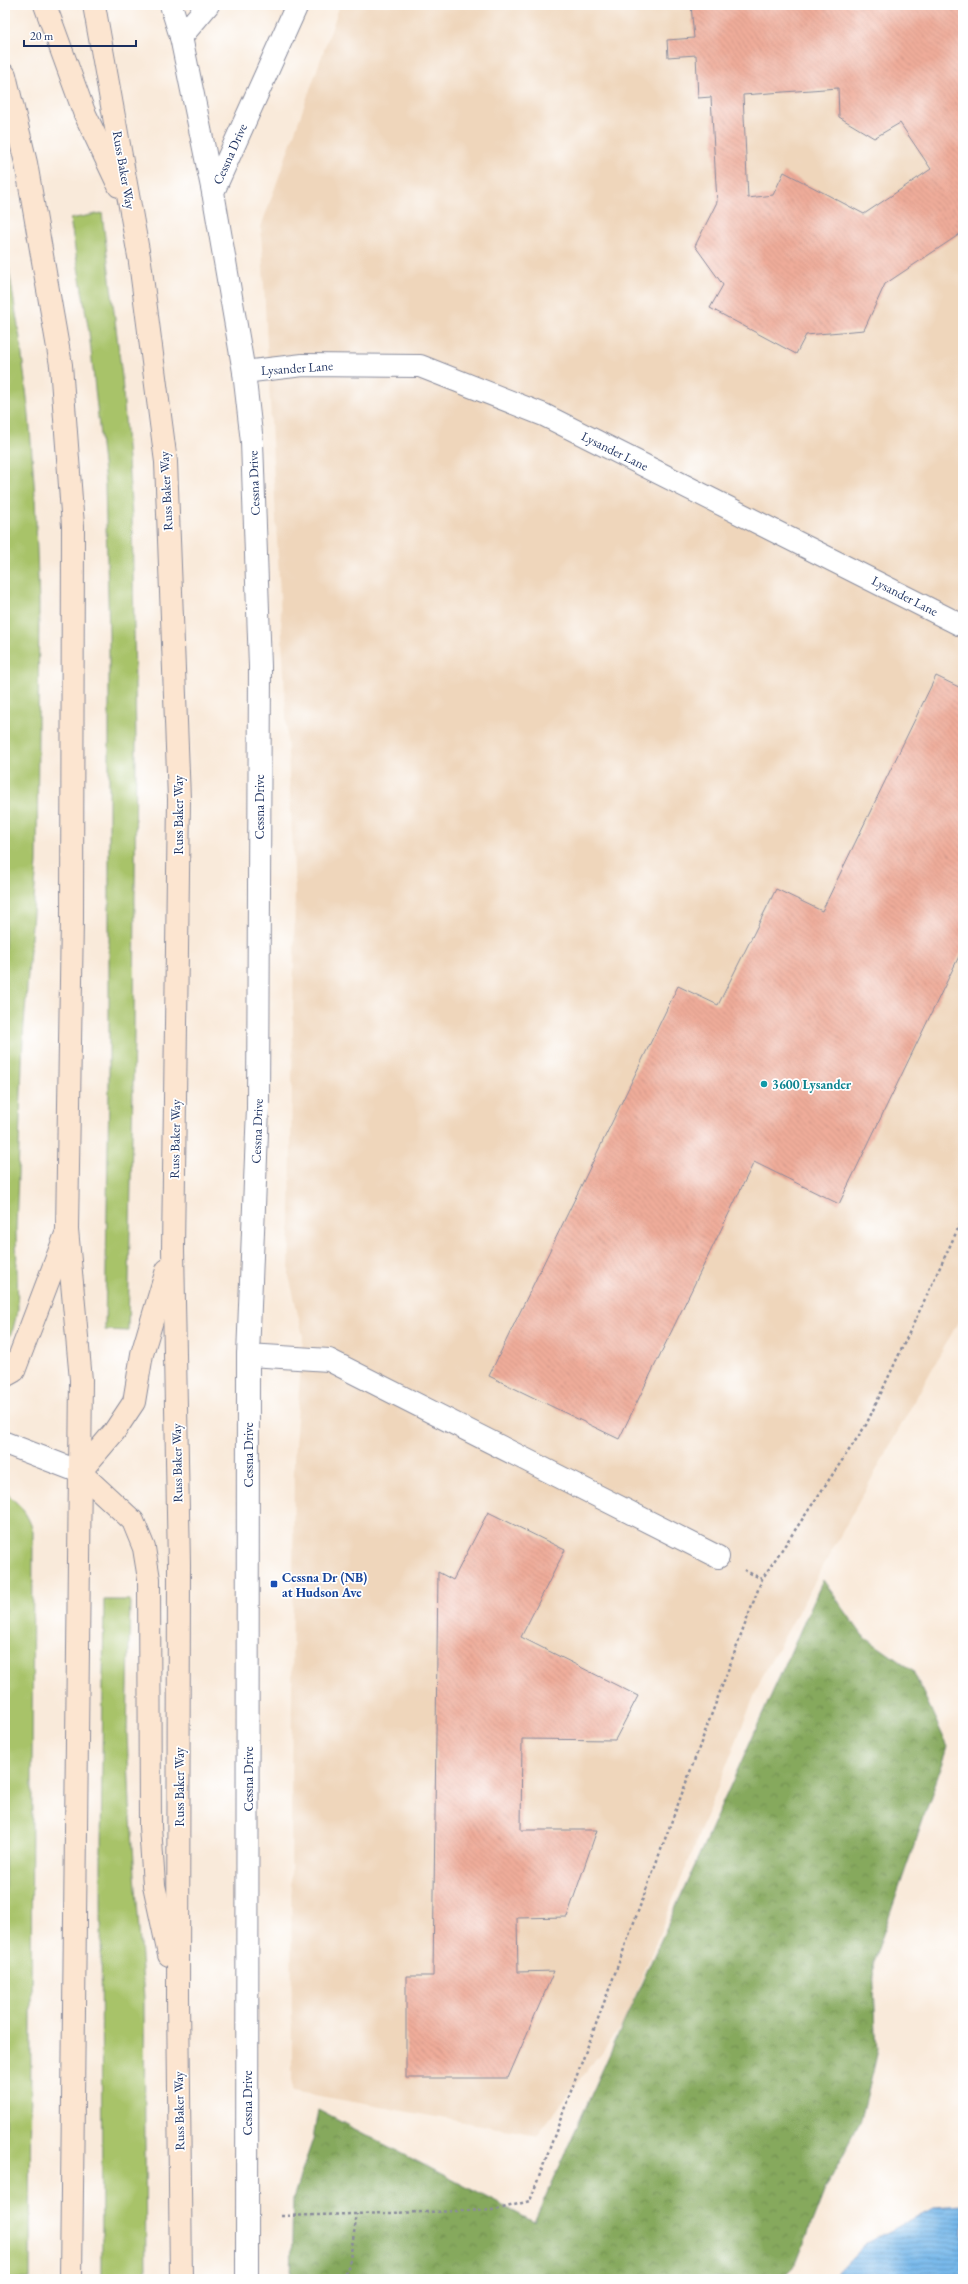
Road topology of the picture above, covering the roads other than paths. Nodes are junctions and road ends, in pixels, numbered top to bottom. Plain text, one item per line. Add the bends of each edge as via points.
1 (45, 5) edge
2 (94, 5) edge
3 (171, 5) edge
4 (208, 5) edge
5 (297, 5) edge
6 (181, 37) junction
7 (5, 75) edge
8 (213, 192) junction
9 (130, 210) junction
10 (244, 372) junction
11 (963, 626) edge
12 (67, 1229) junction
13 (173, 1249) junction
14 (248, 1355) junction
15 (5, 1376) edge
16 (5, 1443) edge
17 (80, 1472) junction
18 (718, 1557) dead end
19 (178, 1998) junction
20 (71, 2279) edge
21 (181, 2279) edge
22 (247, 2279) edge

1 - 9 main road via 84,112
2 - 9 main road, Russ Baker Way
3 - 6 street
4 - 6 street
5 - 8 street, Cessna Drive
6 - 8 street
7 - 12 main road via 26,163 61,365 73,526 72,919
8 - 10 street, Cessna Drive
9 - 13 main road, Russ Baker Way via 140,262 167,486 179,799
10 - 11 street, Lysander Lane via 303,365 420,366 544,415
10 - 14 street, Cessna Drive via 252,442 260,666 258,1108
12 - 15 main road via 14,1371
12 - 17 main road via 81,1380
13 - 17 main road via 142,1354 134,1402 114,1432
13 - 19 main road, Russ Baker Way via 179,1580
14 - 18 street via 329,1360
14 - 22 street, Cessna Drive
16 - 17 street
17 - 19 main road via 133,1521 144,1548 149,1579 150,1826 154,1885
17 - 20 main road
19 - 21 main road, Russ Baker Way

